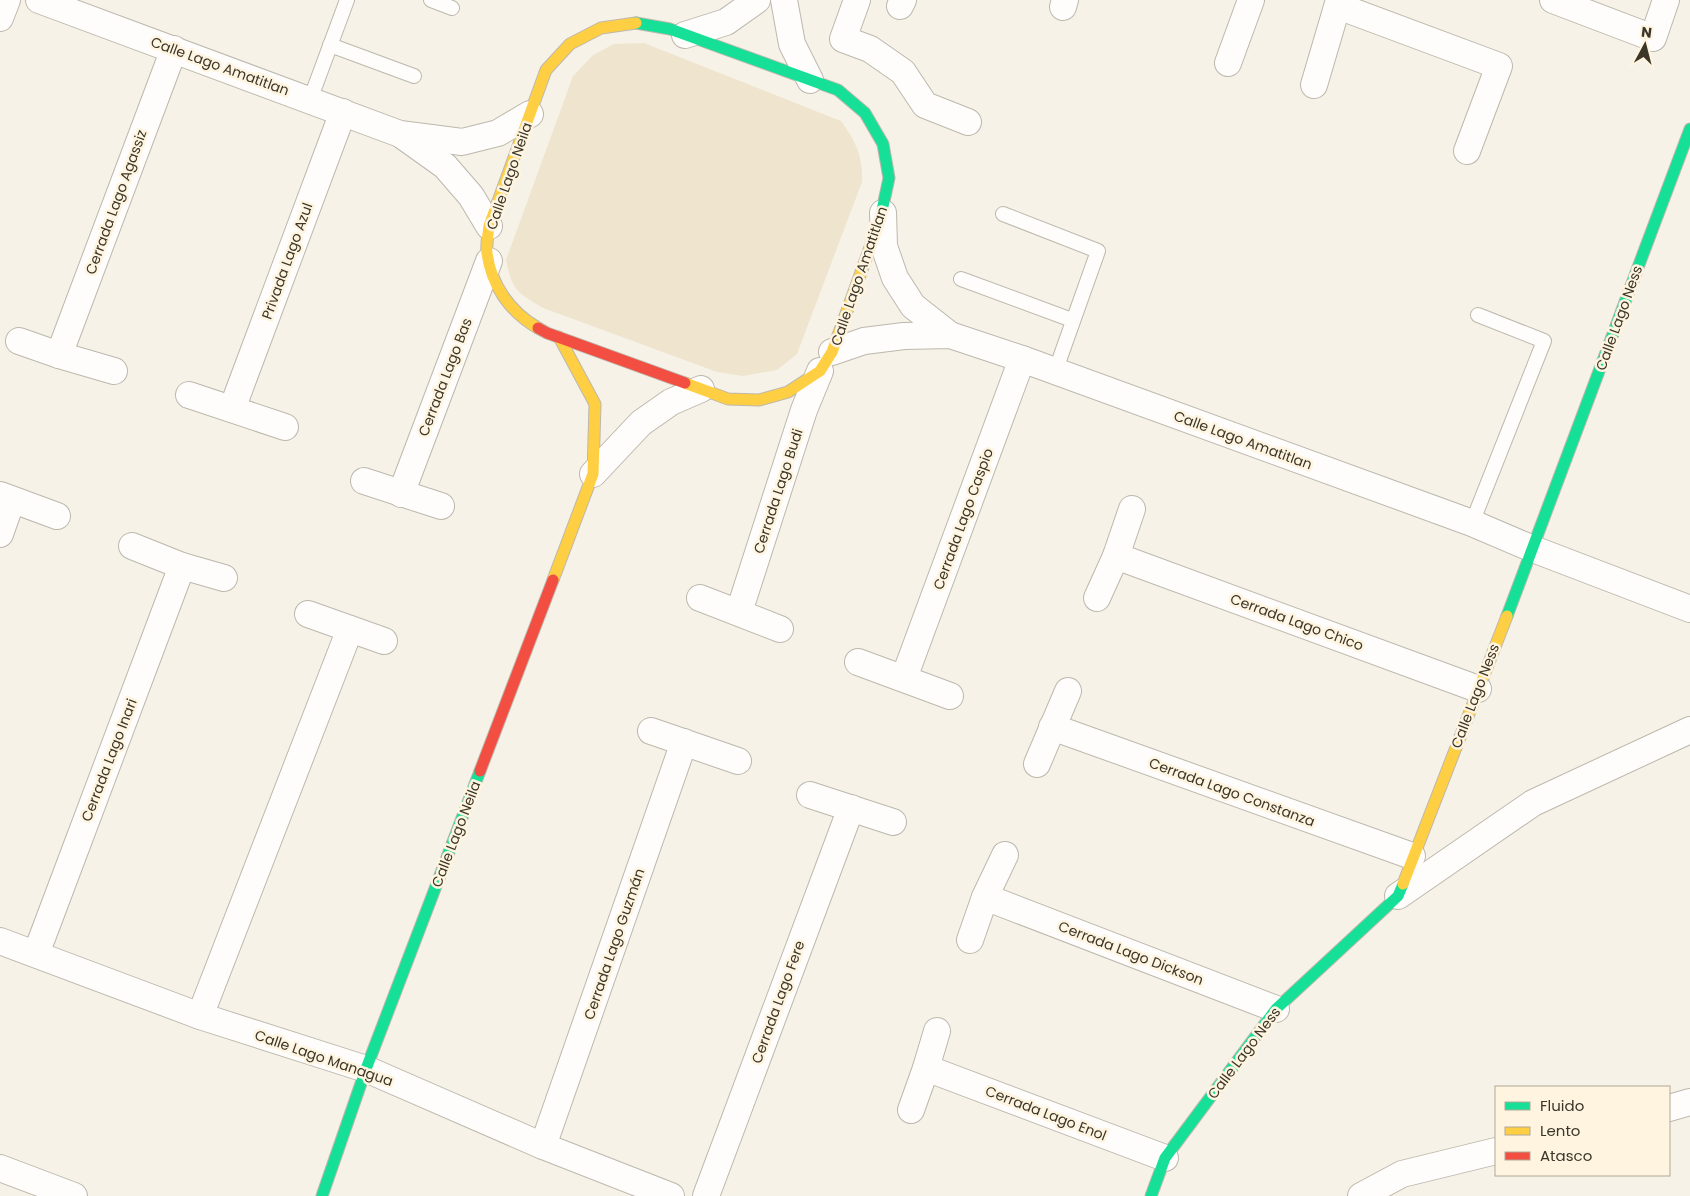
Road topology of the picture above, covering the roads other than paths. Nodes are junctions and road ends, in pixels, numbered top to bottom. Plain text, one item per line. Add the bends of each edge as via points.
1 (7, 0) edge
2 (39, 0) edge
3 (347, 0) edge
4 (431, 0) edge
5 (757, 0) edge
6 (784, 0) edge
7 (857, 0) edge
8 (1251, 0) edge
9 (1553, 0) edge
10 (1666, 0) edge
11 (1338, 3) edge
12 (452, 8) dead end
13 (0, 18) edge
14 (601, 28) joint
15 (686, 35) junction
16 (330, 44) junction
17 (174, 49) junction
18 (1228, 63) dead end
19 (414, 76) dead end
20 (810, 80) junction
21 (1314, 85) dead end
22 (310, 100) junction
23 (342, 112) junction
24 (530, 114) junction
25 (968, 122) dead end
26 (1690, 129) edge
27 (400, 134) junction
28 (1467, 151) dead end
29 (883, 212) junction
30 (1003, 214) dead end
31 (489, 226) junction
32 (489, 261) junction
33 (961, 280) dead end
34 (1478, 315) dead end
35 (1072, 320) junction
36 (950, 336) junction
37 (559, 337) junction
38 (19, 342) dead end
39 (59, 355) junction
40 (1022, 359) junction
41 (826, 362) junction
42 (114, 371) dead end
43 (1055, 372) junction
44 (701, 389) junction
45 (189, 396) dead end
46 (232, 409) junction
47 (285, 427) dead end
48 (593, 474) junction
49 (364, 481) dead end
50 (402, 494) junction
51 (6, 498) edge
52 (441, 506) dead end
53 (1132, 509) dead end
54 (57, 516) dead end
55 (1472, 523) junction
56 (0, 534) edge
57 (132, 546) dead end
58 (1533, 549) junction
59 (1116, 556) junction
60 (182, 566) junction
61 (224, 578) dead end
62 (700, 598) dead end
63 (1097, 598) dead end
64 (1690, 609) edge
65 (739, 612) junction
66 (308, 614) dead end
67 (350, 629) junction
68 (780, 629) dead end
69 (384, 641) dead end
70 (858, 662) dead end
71 (904, 678) junction
72 (1478, 689) junction
73 (1068, 691) dead end
74 (950, 696) dead end
75 (1052, 728) junction
76 (1690, 730) edge
77 (651, 731) dead end
78 (684, 742) junction
79 (738, 761) dead end
80 (1037, 764) dead end
81 (810, 795) dead end
82 (851, 808) junction
83 (893, 822) dead end
84 (1005, 855) dead end
85 (1412, 856) junction
86 (1398, 896) junction
87 (985, 897) junction
88 (970, 940) dead end
89 (0, 941) edge
90 (36, 954) junction
91 (1276, 1009) junction
92 (200, 1016) junction
93 (937, 1031) dead end
94 (926, 1068) junction
95 (366, 1069) junction
96 (1690, 1102) edge
97 (1670, 1108) edge
98 (911, 1110) dead end
99 (543, 1146) junction
100 (1495, 1151) edge
101 (1165, 1158) junction
102 (0, 1168) edge
103 (74, 1196) edge
104 (322, 1196) edge
105 (671, 1196) edge
106 (706, 1196) edge
107 (1150, 1196) edge
108 (1361, 1196) edge

1 - 13 street
2 - 17 street, Calle Lago Amatitlan
3 - 16 lane
4 - 12 lane
5 - 15 street via 726,22
6 - 20 street via 792,44
7 - 25 street via 843,38 870,49 903,72 926,105
8 - 18 street
9 - 10 street via 1653,38
11 - 21 street
11 - 28 street via 1499,66
14 - 15 street, Calle Lago Amatitlan via 636,23
14 - 24 street, Calle Lago Neila via 570,44 546,70
15 - 20 street, Calle Lago Amatitlan
16 - 19 lane
16 - 22 lane
17 - 22 street, Calle Lago Amatitlan
17 - 39 street, Cerrada Lago Agassiz
20 - 29 street, Calle Lago Amatitlan via 838,90 865,113 883,144 889,178
22 - 23 street, Calle Lago Amatitlan
23 - 27 street, Calle Lago Amatitlan
23 - 46 street, Privada Lago Azul
24 - 27 street, Calle Lago Amatitlan via 498,133 462,142
24 - 31 street, Calle Lago Neila
26 - 58 street, Calle Lago Ness
27 - 31 street, Calle Lago Amatitlan via 446,166 471,196
29 - 36 street via 884,246 895,278 913,306
29 - 41 street, Calle Lago Amatitlan
30 - 35 lane via 1098,251
31 - 32 street, Calle Lago Neila
32 - 37 street, Calle Lago Neila via 493,278 506,301 524,320
32 - 50 street, Cerrada Lago Bas
33 - 35 lane
34 - 55 lane via 1544,341
35 - 43 lane
36 - 40 street, Calle Lago Amatitlan
36 - 41 street via 864,340
37 - 44 street, Calle Lago Neila
37 - 48 street, Calle Lago Neila via 595,404
38 - 39 street
39 - 42 street
40 - 43 street, Calle Lago Amatitlan
40 - 71 street, Cerrada Lago Caspio
41 - 44 street via 788,392 759,400 728,399
41 - 65 street, Cerrada Lago Budi via 804,410
43 - 55 street, Calle Lago Amatitlan
44 - 48 street via 671,402 641,423
45 - 46 street
46 - 47 street
48 - 95 street, Calle Lago Neila
49 - 50 street
50 - 52 street
51 - 54 street
51 - 56 street
53 - 59 street
55 - 58 street, Calle Lago Amatitlan
57 - 60 street
58 - 64 street, Calle Lago Amatitlan
58 - 72 street, Calle Lago Ness
59 - 63 street
59 - 72 street, Cerrada Lago Chico
60 - 61 street
60 - 90 street, Cerrada Lago Inari
62 - 65 street
65 - 68 street
66 - 67 street
67 - 69 street
67 - 92 street
70 - 71 street
71 - 74 street
72 - 85 street, Calle Lago Ness
73 - 75 street
75 - 80 street
75 - 85 street, Cerrada Lago Constanza
76 - 86 street via 1533,803
77 - 78 street
78 - 79 street
78 - 99 street, Cerrada Lago Guzmán
81 - 82 street
82 - 83 street
82 - 106 street, Cerrada Lago Fere
84 - 87 street
85 - 86 street, Calle Lago Ness
86 - 91 street, Calle Lago Ness
87 - 88 street
87 - 91 street, Cerrada Lago Dickson
89 - 90 street, Calle Lago Managua
90 - 92 street, Calle Lago Managua
91 - 101 street, Calle Lago Ness
92 - 95 street, Calle Lago Managua
93 - 94 street
94 - 98 street
94 - 101 street, Cerrada Lago Enol
95 - 99 street, Calle Lago Managua
95 - 104 street, Calle Lago Neila
96 - 97 street
99 - 105 street, Calle Lago Managua
100 - 108 street via 1402,1174
101 - 107 street, Calle Lago Ness
102 - 103 street

